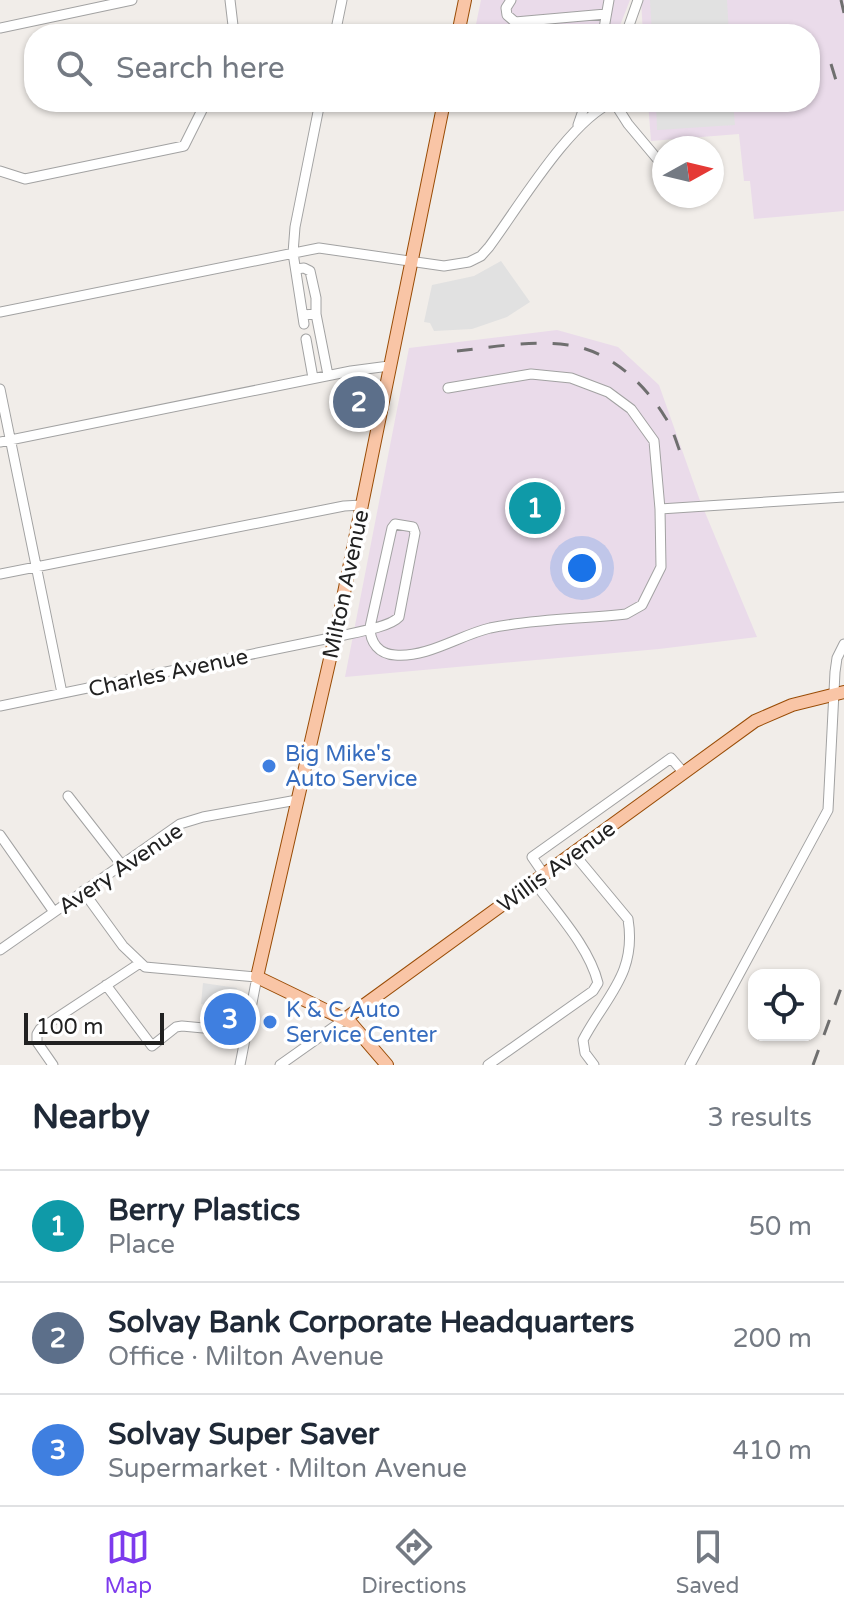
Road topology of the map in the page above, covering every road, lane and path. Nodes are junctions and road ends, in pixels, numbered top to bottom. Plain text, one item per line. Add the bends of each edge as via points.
1 (132, 0) edge
2 (230, 0) edge
3 (342, 0) edge
4 (465, 0) edge
5 (511, 0) edge
6 (609, 0) edge
7 (638, 0) edge
8 (606, 14) junction
9 (233, 24) edge
10 (337, 24) edge
11 (460, 24) edge
12 (604, 24) edge
13 (630, 24) edge
14 (0, 28) edge
15 (201, 112) edge
16 (318, 112) edge
17 (442, 112) edge
18 (583, 112) edge
19 (595, 112) edge
20 (620, 112) edge
21 (577, 128) junction
22 (652, 153) edge
23 (0, 171) edge
24 (293, 253) junction
25 (411, 263) junction
26 (296, 269) junction
27 (0, 312) edge
28 (316, 314) junction
29 (306, 339) dead end
30 (389, 366) junction
31 (328, 375) junction
32 (313, 378) junction
33 (448, 388) dead end
34 (0, 389) edge
35 (5, 441) edge
36 (844, 497) edge
37 (362, 505) junction
38 (660, 509) junction
39 (36, 567) junction
40 (0, 574) edge
41 (370, 627) junction
42 (335, 637) junction
43 (844, 644) edge
44 (62, 693) junction
45 (839, 693) edge
46 (0, 706) edge
47 (683, 772) junction
48 (68, 796) dead end
49 (297, 800) junction
50 (0, 835) edge
51 (574, 854) junction
52 (121, 864) junction
53 (540, 879) junction
54 (83, 891) junction
55 (54, 912) junction
56 (0, 950) edge
57 (140, 963) junction
58 (257, 977) junction
59 (106, 985) junction
60 (345, 1019) junction
61 (246, 1032) junction
62 (53, 1065) edge
63 (240, 1065) edge
64 (280, 1065) edge
65 (387, 1065) edge
66 (488, 1065) edge
67 (594, 1065) edge
68 (690, 1065) edge

1 - 14 street
2 - 9 street
3 - 10 street
4 - 11 main road
5 - 8 street via 507,15 515,22
6 - 8 street
7 - 13 street
8 - 12 street
15 - 23 street via 184,146 25,179
16 - 24 street
17 - 25 main road, Milton Avenue
18 - 21 street
19 - 21 street
20 - 22 street
21 - 25 street via 481,256 444,266
24 - 25 street via 331,248
24 - 26 street
24 - 27 street
25 - 30 main road, Milton Avenue
26 - 28 street via 310,271
26 - 28 street via 304,320
28 - 31 street
29 - 32 street
30 - 31 street
30 - 37 main road, Milton Avenue
31 - 32 street
32 - 35 street
33 - 38 street via 531,374 571,378 608,392 631,409 654,441
34 - 35 street
35 - 39 street
36 - 38 street
37 - 39 street
37 - 42 main road, Milton Avenue
38 - 41 street via 661,567 642,605 626,614 494,627 394,656 376,648
39 - 40 street
39 - 44 street
41 - 41 street, Charles Avenue via 399,617 413,527 397,523 392,528
41 - 42 street, Charles Avenue
42 - 44 street, Charles Avenue
42 - 49 main road, Milton Avenue
43 - 45 street via 837,658
44 - 46 street, Charles Avenue
45 - 47 main road, Willis Avenue via 755,721
45 - 68 street via 828,810
47 - 51 main road, Willis Avenue
47 - 53 street via 671,758 532,857
48 - 52 street
49 - 52 street, Avery Avenue via 180,824
49 - 58 main road, Milton Avenue
50 - 55 street
51 - 53 main road, Willis Avenue
51 - 67 street via 628,919 630,930 623,976 583,1040
52 - 54 street, Avery Avenue
53 - 60 main road, Willis Avenue
53 - 66 street via 598,983
54 - 55 street, Avery Avenue
54 - 57 street
55 - 56 street, Avery Avenue
57 - 58 street via 154,969
57 - 59 street
58 - 60 main road
58 - 61 street, Milton Avenue
59 - 61 street via 152,1046 182,1026
59 - 62 street via 37,1034
60 - 64 street, Willis Avenue
60 - 65 main road
61 - 63 street, Milton Avenue

